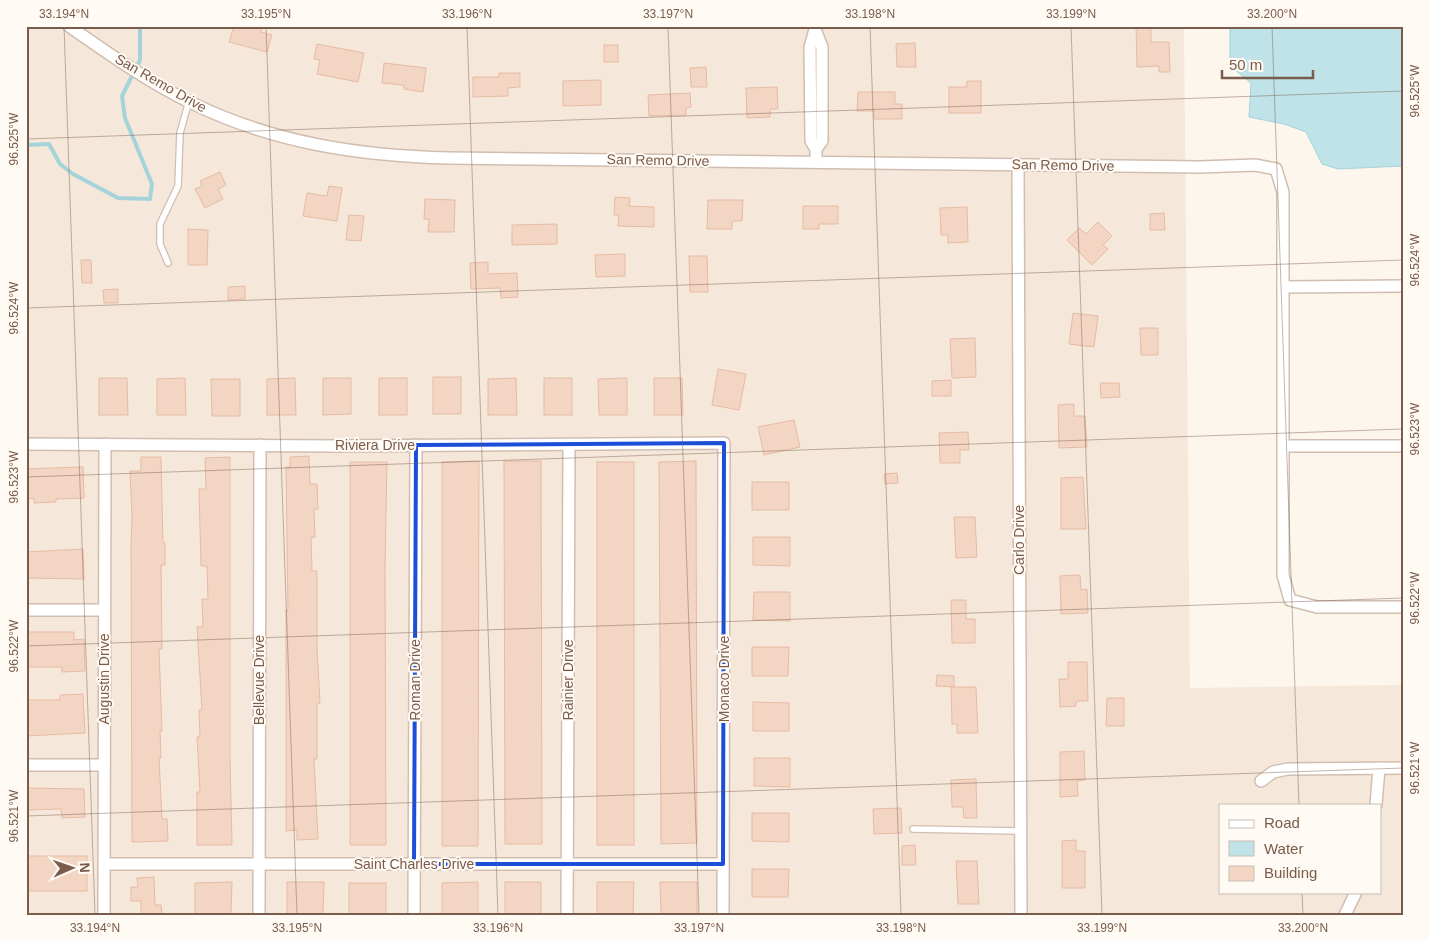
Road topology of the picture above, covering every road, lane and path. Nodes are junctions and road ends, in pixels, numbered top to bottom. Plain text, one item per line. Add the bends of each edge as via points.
1 (68, 26) edge
2 (816, 29) edge
3 (189, 101) junction
4 (816, 162) junction
5 (1018, 165) junction
6 (168, 263) dead end
7 (1403, 286) edge
8 (1283, 288) junction
9 (724, 443) joint
10 (26, 444) edge
11 (105, 444) junction
12 (260, 445) junction
13 (416, 445) junction
14 (569, 445) junction
15 (1284, 446) junction
16 (1403, 446) edge
17 (1403, 607) edge
18 (26, 610) edge
19 (104, 610) junction
20 (26, 765) edge
21 (104, 766) junction
22 (1379, 768) junction
23 (1403, 768) edge
24 (1261, 781) dead end
25 (1376, 804) edge
26 (913, 829) dead end
27 (1020, 831) junction
28 (104, 864) junction
29 (414, 864) junction
30 (567, 864) junction
31 (723, 864) junction
32 (259, 865) junction
33 (1355, 894) edge
34 (104, 915) edge
35 (259, 915) edge
36 (414, 915) edge
37 (567, 915) edge
38 (723, 915) edge
39 (1020, 915) edge
40 (1345, 915) edge

1 - 3 street, San Remo Drive via 150,80
2 - 4 street via 810,47 811,141 816,149
3 - 4 street, San Remo Drive via 249,127 293,140 389,156
3 - 6 lane via 180,132 178,186 160,224 160,244
4 - 5 street, San Remo Drive
5 - 8 street, San Remo Drive via 1256,165 1276,169 1283,192
5 - 27 street, Carlo Drive
7 - 8 street
8 - 15 street
9 - 14 street, Riviera Drive
9 - 31 street, Monaco Drive
10 - 11 street, Riviera Drive
11 - 12 street, Riviera Drive
11 - 19 street, Augustin Drive
12 - 13 street, Riviera Drive
12 - 32 street, Bellevue Drive
13 - 14 street, Riviera Drive
13 - 29 street, Roman Drive
14 - 30 street, Rainier Drive
15 - 16 street
15 - 17 street via 1283,575 1290,600 1317,607
18 - 19 street
19 - 21 street, Augustin Drive
20 - 21 street
21 - 28 street, Augustin Drive
22 - 23 street
22 - 24 street via 1288,769 1273,772
22 - 25 street
26 - 27 lane
27 - 39 street, Carlo Drive
28 - 32 street, Saint Charles Drive
28 - 34 street, Augustin Drive
29 - 30 street, Saint Charles Drive
29 - 32 street, Saint Charles Drive
29 - 36 street, Roman Drive
30 - 31 street, Saint Charles Drive
30 - 37 street, Rainier Drive
31 - 38 street, Monaco Drive
32 - 35 street, Bellevue Drive
33 - 40 street

